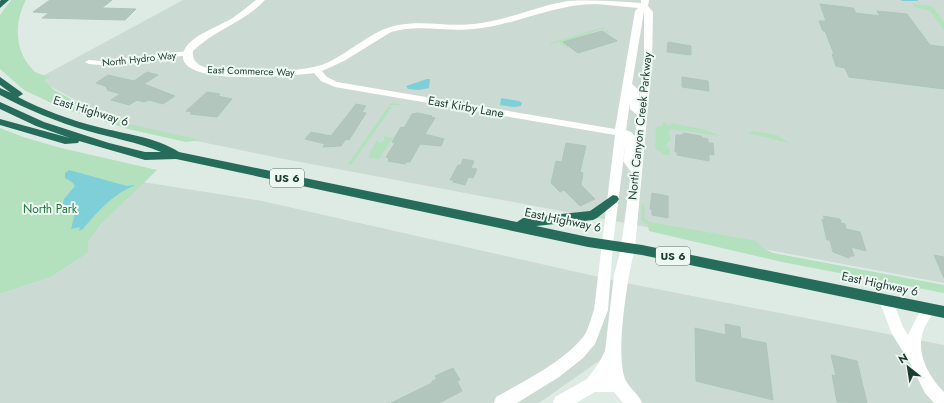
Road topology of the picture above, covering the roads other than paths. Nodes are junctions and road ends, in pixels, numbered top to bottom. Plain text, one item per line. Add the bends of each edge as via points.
1 (5, 0) edge
2 (261, 0) edge
3 (645, 3) edge
4 (0, 6) edge
5 (188, 54) junction
6 (90, 62) dead end
7 (317, 70) junction
8 (0, 80) edge
9 (628, 85) junction
10 (0, 91) edge
11 (0, 105) edge
12 (31, 107) junction
13 (643, 114) junction
14 (0, 122) edge
15 (620, 133) junction
16 (89, 141) junction
17 (176, 155) junction
18 (636, 170) junction
19 (614, 200) junction
20 (510, 224) junction
21 (606, 244) junction
22 (628, 248) junction
23 (886, 300) junction
24 (928, 309) junction
25 (944, 312) edge
26 (613, 351) junction
27 (915, 358) junction
28 (593, 384) junction
29 (618, 384) junction
30 (502, 403) edge
31 (561, 403) edge
32 (634, 403) edge
33 (944, 403) edge

1 - 4 highway
2 - 5 main road via 236,19 200,39
3 - 7 main road, East Commerce Way via 564,4 477,27 404,26 388,30
3 - 9 main road, North Canyon Creek Parkway via 639,11
3 - 13 main road, North Canyon Creek Parkway via 649,12
5 - 6 street, North Hydro Way
5 - 7 main road, East Commerce Way via 191,64 215,72 278,75
7 - 15 main road, East Kirby Lane via 324,79 335,84
8 - 12 highway via 26,99
9 - 13 main road via 634,90 635,109
9 - 15 main road, North Canyon Creek Parkway
10 - 12 highway, East Highway 6 / US 6
11 - 16 highway, East Highway 6 via 40,124
12 - 17 highway, East Highway 6 / US 6 via 94,129 155,144
13 - 18 main road, North Canyon Creek Parkway
14 - 16 highway, US 6 via 65,141
15 - 18 main road via 631,138 629,161
15 - 19 main road, North Canyon Creek Parkway
16 - 17 highway, East Highway 6 / US 6 via 145,156
17 - 20 highway, East Highway 6 / US 6
18 - 22 main road, North Canyon Creek Parkway
19 - 20 highway via 593,215
19 - 21 main road, North Canyon Creek Parkway
20 - 21 highway, East Highway 6 / US 6
21 - 22 highway, East Highway 6 / US 6
21 - 30 main road, North Canyon Creek Parkway via 601,310 590,339 568,362
22 - 23 highway, East Highway 6 / US 6
22 - 26 main road, North Canyon Creek Parkway via 621,275
23 - 24 highway, East Highway 6 / US 6
23 - 27 street via 897,330
24 - 25 highway, East Highway 6 / US 6
24 - 27 street via 915,335
26 - 28 main road
26 - 29 main road
27 - 33 street via 930,388
28 - 29 main road
28 - 31 main road
29 - 32 main road

